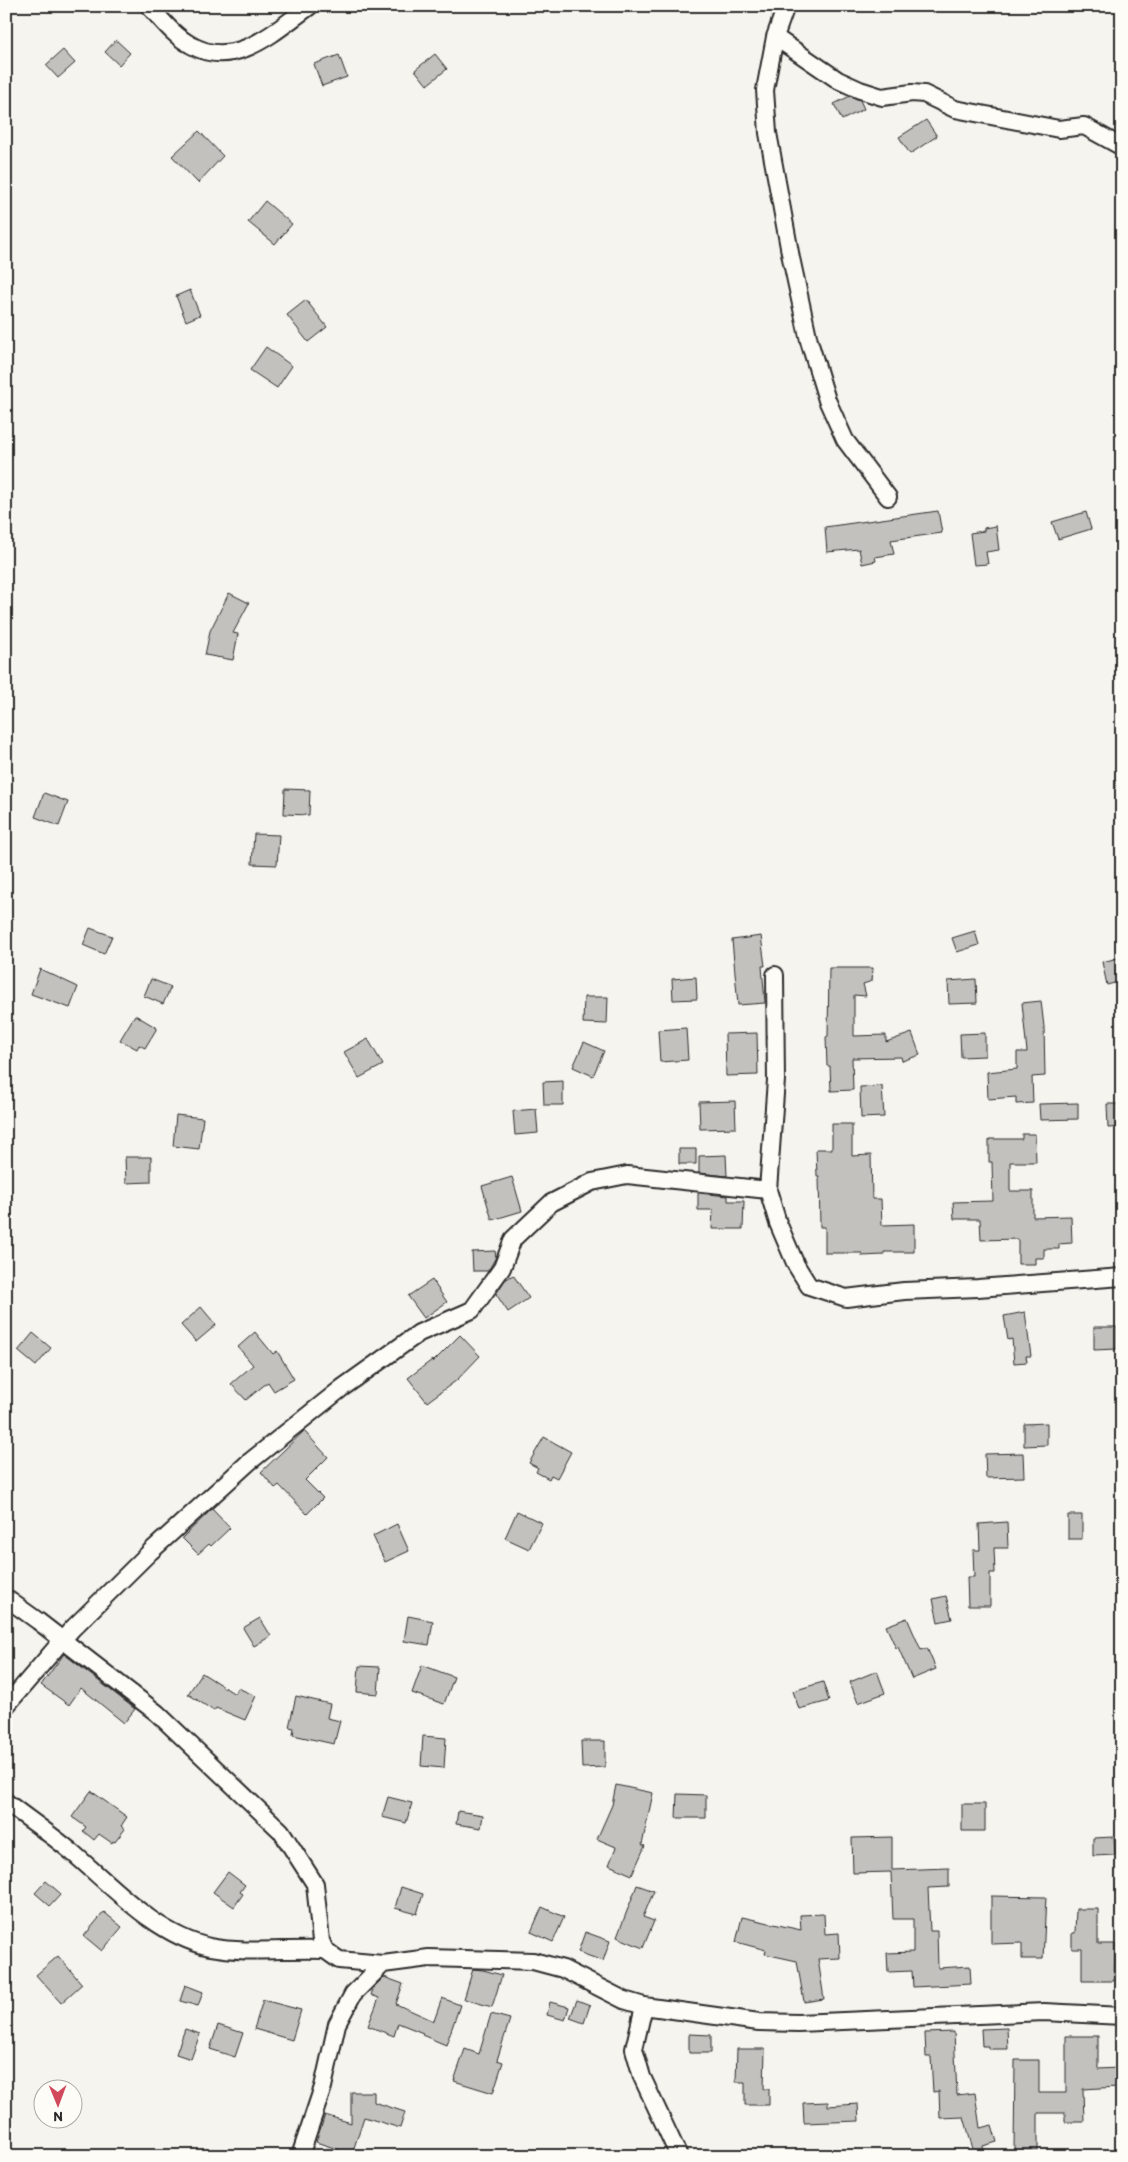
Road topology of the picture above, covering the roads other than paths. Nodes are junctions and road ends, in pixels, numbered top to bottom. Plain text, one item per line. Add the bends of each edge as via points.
1 (149, 6) edge
2 (310, 6) edge
3 (786, 6) edge
4 (775, 37) junction
5 (1122, 147) edge
6 (888, 497) dead end
7 (775, 975) dead end
8 (768, 1190) junction
9 (1122, 1277) edge
10 (6, 1598) edge
11 (62, 1640) junction
12 (6, 1706) edge
13 (6, 1802) edge
14 (325, 1950) junction
15 (383, 1964) junction
16 (644, 2006) junction
17 (1122, 2016) edge
18 (300, 2156) edge
19 (678, 2156) edge

1 - 2 street via 191,46 211,53 231,54 250,48
3 - 4 street
4 - 5 street via 838,80 882,97 924,94 955,109 1060,129 1084,126
4 - 6 street via 765,90 768,133 809,341 827,400 845,440
7 - 8 street via 776,1080
8 - 9 street via 778,1223 809,1286 846,1298 904,1291
8 - 11 street via 627,1175 592,1182 551,1203 514,1239 502,1268 472,1310 419,1334 342,1388 256,1457 150,1552
10 - 11 street
11 - 12 street
11 - 14 street via 157,1714 281,1831 315,1884 321,1941
13 - 14 street via 171,1933 210,1946 254,1951
14 - 15 street via 339,1960
15 - 16 street via 429,1958 533,1961 563,1969 624,2000
15 - 18 street via 353,1994 337,2024 323,2087
16 - 17 street via 759,2022 798,2023 1044,2012
16 - 19 street via 634,2049 642,2077

